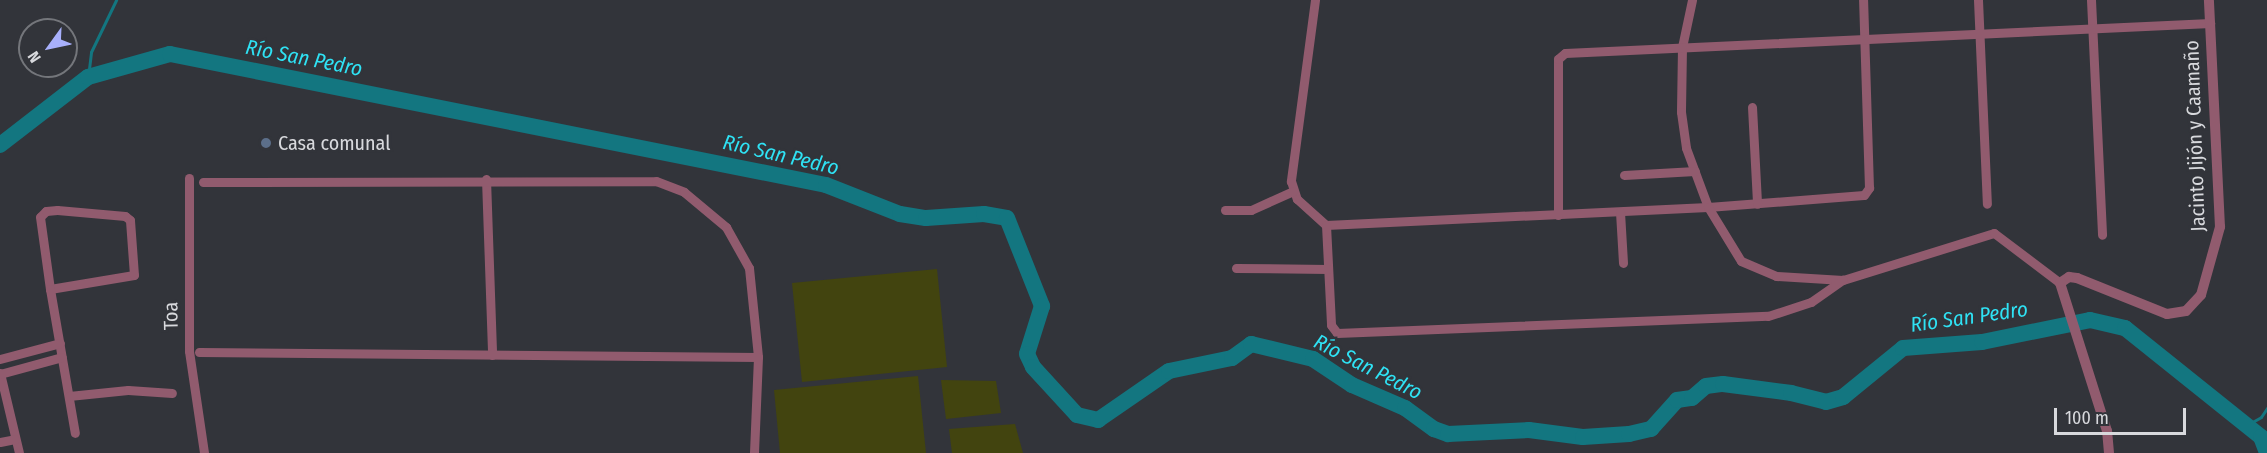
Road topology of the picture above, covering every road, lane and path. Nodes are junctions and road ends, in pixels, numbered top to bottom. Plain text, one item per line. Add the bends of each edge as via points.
1 (1315, 0) edge
2 (1692, 0) edge
3 (1863, 0) edge
4 (1978, 0) edge
5 (2091, 0) edge
6 (2209, 0) edge
7 (2210, 23) junction
8 (2093, 31) junction
9 (1980, 33) junction
10 (1866, 39) junction
11 (1682, 46) junction
12 (1752, 107) dead end
13 (1695, 171) junction
14 (1624, 174) dead end
15 (189, 178) dead end
16 (486, 179) junction
17 (203, 182) dead end
18 (1293, 191) junction
19 (1757, 204) junction
20 (1987, 204) dead end
21 (1708, 207) junction
22 (1225, 210) dead end
23 (1620, 212) junction
24 (1558, 214) junction
25 (1326, 225) junction
26 (2102, 235) dead end
27 (1623, 263) dead end
28 (1236, 268) dead end
29 (1328, 269) junction
30 (1843, 280) junction
31 (2061, 288) junction
32 (50, 289) junction
33 (60, 343) junction
34 (199, 352) dead end
35 (492, 355) junction
36 (62, 357) junction
37 (758, 357) junction
38 (0, 359) edge
39 (0, 373) edge
40 (172, 393) dead end
41 (69, 396) junction
42 (75, 433) dead end
43 (15, 439) junction
44 (0, 442) edge
45 (19, 453) edge
46 (204, 453) edge
47 (754, 453) edge
48 (2109, 453) edge

1 - 18 street
2 - 11 street
3 - 10 street
4 - 9 street
5 - 8 street
6 - 7 street, Jacinto Jijón y Caamaño
7 - 8 street
7 - 31 street, Jacinto Jijón y Caamaño via 2220,227 2201,295 2186,311 2167,314 2077,278 2069,277
8 - 9 street
8 - 26 street
9 - 10 street
9 - 20 street
10 - 11 street
10 - 19 street via 1869,188 1856,198
11 - 13 street via 1681,112
11 - 24 street via 1561,55
12 - 19 street
13 - 14 street
13 - 21 street
15 - 46 street, Toa via 189,351
16 - 17 street
16 - 35 street
16 - 37 street via 656,181 684,192 726,227 749,268
18 - 22 street via 1251,210
18 - 25 street via 1312,216
19 - 21 street
21 - 23 street
21 - 30 street via 1741,261 1760,271 1797,280
23 - 24 street
23 - 27 street
24 - 25 street
25 - 29 street
28 - 29 street
29 - 30 street via 1331,326 1337,333 1768,316 1811,302
30 - 31 street via 1994,233
31 - 48 street via 2107,431
32 - 32 street via 135,275 130,220 126,216 43,212 40,219
32 - 33 street
33 - 36 street
33 - 38 street
34 - 35 street
35 - 37 street
36 - 39 street
36 - 41 street
37 - 47 street
39 - 43 street
40 - 41 street via 129,390
41 - 42 street
43 - 44 street
43 - 45 street

